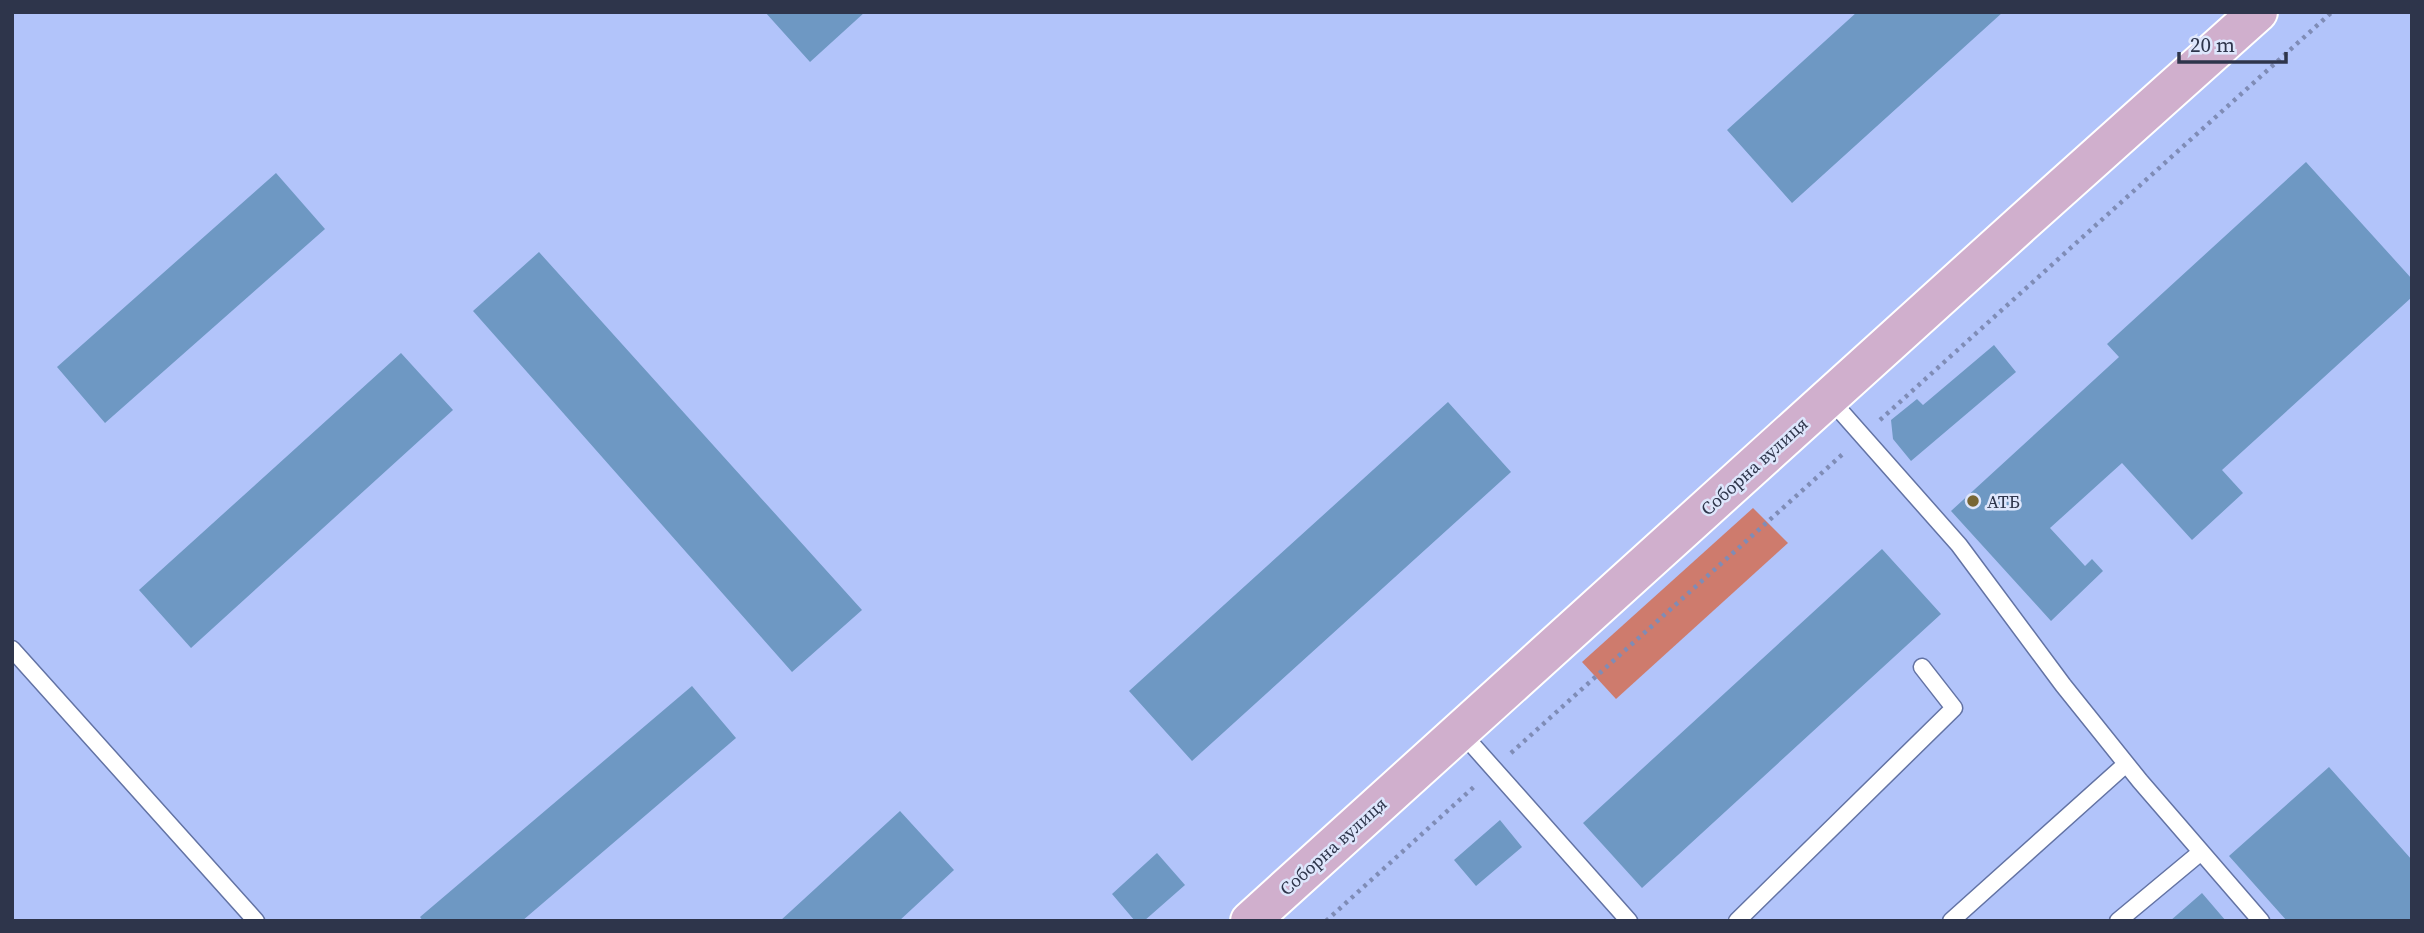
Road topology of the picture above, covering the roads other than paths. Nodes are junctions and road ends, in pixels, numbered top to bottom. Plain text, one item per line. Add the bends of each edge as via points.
1 (2258, 12) edge
2 (1829, 398) junction
3 (12, 649) edge
4 (1922, 667) dead end
5 (1461, 732) junction
6 (2126, 764) junction
7 (2201, 852) junction
8 (256, 921) edge
9 (1250, 921) edge
10 (1629, 921) edge
11 (1737, 921) edge
12 (1951, 921) edge
13 (2118, 921) edge
14 (2261, 921) edge

1 - 2 main road, Соборна вулиця
2 - 5 main road, Соборна вулиця
2 - 6 lane via 1959,545
3 - 8 lane
4 - 11 lane via 1954,709
5 - 9 main road, Соборна вулиця
5 - 10 lane
6 - 7 lane
6 - 12 lane
7 - 13 lane
7 - 14 lane

